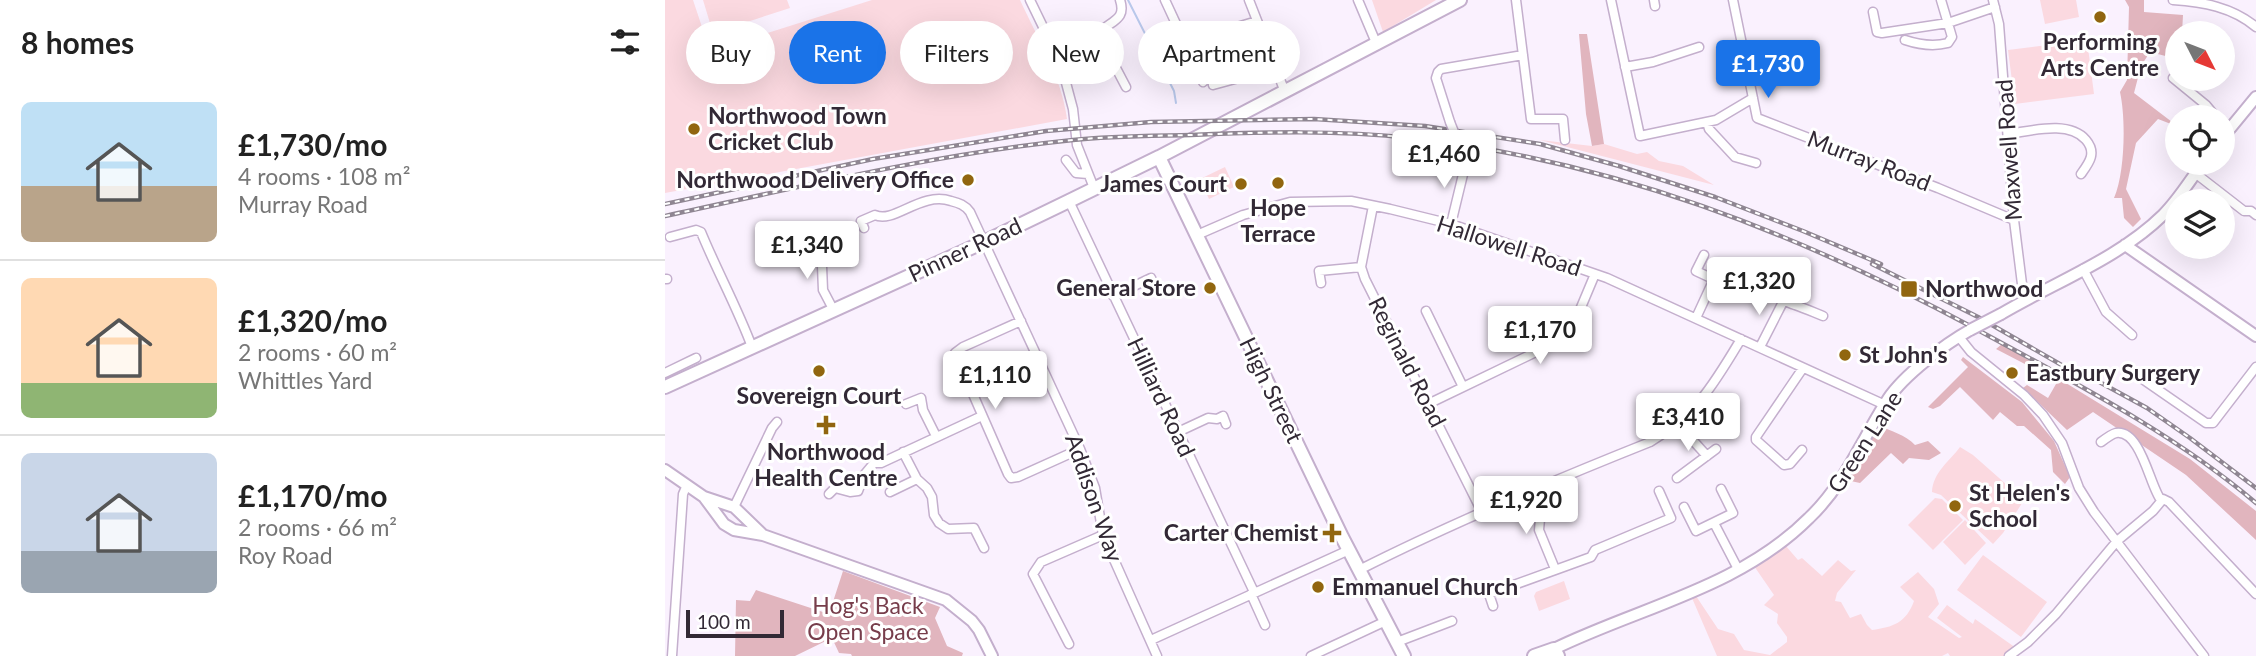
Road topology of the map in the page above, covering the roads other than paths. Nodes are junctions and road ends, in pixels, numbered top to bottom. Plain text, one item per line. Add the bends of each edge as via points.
1 (1030, 0) edge
2 (1119, 0) edge
3 (1165, 0) edge
4 (1249, 0) edge
5 (1358, 0) edge
6 (1460, 0) edge
7 (1516, 0) edge
8 (1611, 0) edge
9 (1733, 0) edge
10 (1941, 0) edge
11 (2173, 0) edge
12 (1994, 3) edge
13 (1873, 12) dead end
14 (1040, 21) edge
15 (1117, 21) edge
16 (1176, 21) edge
17 (1257, 21) edge
18 (1948, 23) junction
19 (2256, 27) edge
20 (1905, 40) dead end
21 (1377, 45) junction
22 (1699, 47) dead end
23 (1523, 55) junction
24 (1625, 67) junction
25 (1124, 83) edge
26 (1066, 84) edge
27 (1282, 84) edge
28 (1126, 87) dead end
29 (2188, 91) edge
30 (1285, 92) junction
31 (1753, 97) junction
32 (2256, 97) edge
33 (2205, 105) edge
34 (2235, 119) edge
35 (1707, 122) junction
36 (2008, 134) junction
37 (1565, 139) dead end
38 (1159, 157) junction
39 (1066, 160) dead end
40 (1756, 163) dead end
41 (1088, 174) junction
42 (2081, 174) dead end
43 (2193, 175) edge
44 (2198, 175) edge
45 (1094, 188) junction
46 (1069, 201) junction
47 (1373, 206) junction
48 (2256, 215) edge
49 (2014, 220) junction
50 (1451, 224) junction
51 (864, 228) dead end
52 (1197, 235) junction
53 (670, 237) dead end
54 (821, 242) dead end
55 (984, 242) junction
56 (2125, 245) junction
57 (1704, 255) dead end
58 (1361, 267) junction
59 (2083, 269) junction
60 (1595, 274) junction
61 (1714, 279) junction
62 (1767, 281) dead end
63 (1321, 282) dead end
64 (1164, 288) dead end
65 (1113, 296) junction
66 (1752, 297) dead end
67 (1784, 300) junction
68 (2024, 300) junction
69 (833, 309) junction
70 (1426, 312) dead end
71 (1823, 316) dead end
72 (1696, 318) junction
73 (1021, 321) junction
74 (2132, 335) dead end
75 (2256, 336) edge
76 (1959, 337) junction
77 (1741, 339) junction
78 (752, 347) junction
79 (1760, 347) junction
80 (694, 364) junction
81 (2256, 367) edge
82 (1803, 368) junction
83 (665, 373) edge
84 (2141, 378) dead end
85 (665, 387) edge
86 (1463, 387) junction
87 (906, 404) dead end
88 (1428, 404) junction
89 (1885, 404) junction
90 (982, 416) junction
91 (778, 422) dead end
92 (1226, 424) dead end
93 (1678, 424) junction
94 (1178, 432) junction
95 (936, 436) junction
96 (2101, 442) dead end
97 (1080, 449) junction
98 (1716, 449) dead end
99 (1802, 450) dead end
100 (903, 452) junction
101 (1707, 456) junction
102 (665, 470) edge
103 (1677, 478) dead end
104 (917, 479) junction
105 (687, 485) junction
106 (1721, 489) dead end
107 (1659, 491) dead end
108 (890, 492) dead end
109 (1528, 492) junction
110 (829, 494) dead end
111 (704, 497) junction
112 (2161, 500) junction
113 (734, 507) junction
114 (1683, 507) dead end
115 (1482, 512) junction
116 (1714, 523) junction
117 (763, 535) junction
118 (1104, 535) junction
119 (2117, 541) junction
120 (984, 548) dead end
121 (1349, 550) junction
122 (1555, 569) junction
123 (1738, 569) junction
124 (1359, 570) junction
125 (1252, 593) junction
126 (2256, 594) edge
127 (1493, 606) dead end
128 (1386, 621) junction
129 (1452, 621) dead end
130 (1265, 625) dead end
131 (1151, 640) junction
132 (1397, 642) junction
133 (1069, 644) dead end
134 (1556, 652) edge
135 (672, 656) edge
136 (992, 656) edge
137 (1157, 656) edge
138 (1311, 656) edge
139 (1404, 656) edge
140 (1534, 656) edge
141 (2009, 656) edge
142 (2204, 656) edge

1 - 14 street
2 - 15 street via 1122,11
3 - 16 street
4 - 17 street
5 - 21 street
6 - 21 main road, Pinner Road
7 - 23 street
8 - 24 street
9 - 31 street, Murray Road
10 - 18 street
11 - 19 street via 2204,2 2241,15
12 - 18 street
12 - 36 street, Maxwell Road
13 - 18 street via 1877,32 1882,33
18 - 20 street via 1952,37 1948,43 1926,46
21 - 30 main road, Pinner Road
22 - 24 street
23 - 37 street via 1531,119 1563,119
23 - 50 street, bridge via 1437,72 1466,162
24 - 35 street via 1640,136
25 - 28 street
26 - 41 street via 1077,145
27 - 30 street
29 - 33 street
30 - 38 main road, Pinner Road
31 - 35 street
31 - 49 street, Murray Road via 1757,118
32 - 34 main road
35 - 40 street via 1735,158
36 - 42 street via 2054,129 2078,132 2092,152
36 - 49 street, Maxwell Road
38 - 45 main road, Pinner Road
38 - 52 main road, High Street
39 - 41 street via 1076,173
41 - 45 street
43 - 56 main road, Green Lane via 2164,214
44 - 48 street
45 - 46 main road, Pinner Road
46 - 55 main road, Pinner Road
46 - 65 street, Hilliard Road
47 - 50 street, Hallowell Road
47 - 52 street, Hallowell Road via 1290,201
47 - 58 street, Reginald Road
49 - 68 street, Maxwell Road
50 - 60 street, Hallowell Road
51 - 55 street, Addison Way via 861,221 875,215 888,216 937,197 967,207
52 - 121 main road, High Street
53 - 78 street via 701,232
54 - 69 street via 823,290
55 - 69 main road, Pinner Road
55 - 73 street, Addison Way
56 - 59 main road, Green Lane
56 - 75 main road
57 - 61 street via 1696,271
58 - 63 street via 1319,271
58 - 88 street, Reginald Road
59 - 68 main road, Green Lane
59 - 74 street via 2106,312
60 - 72 street, Hallowell Road
60 - 86 street via 1569,336
61 - 66 street
61 - 72 street
62 - 67 street via 1764,287
64 - 65 street via 1157,291 1151,278
65 - 94 street, Hilliard Road
67 - 71 street
67 - 79 street
68 - 76 main road, Green Lane, bridge
69 - 78 main road, Pinner Road
70 - 86 street
72 - 77 street, Hallowell Road
73 - 90 street via 955,353
73 - 97 street, Addison Way
76 - 89 main road, Green Lane via 1906,380
76 - 119 street via 2043,415 2062,443 2079,488
77 - 79 street, Hallowell Road
77 - 93 street via 1710,390
78 - 80 main road, Pinner Road
79 - 82 street, Hallowell Road
80 - 83 street
80 - 85 main road, Pinner Road
81 - 84 street via 2213,423 2206,424
82 - 89 street, Hallowell Road
82 - 99 street via 1756,437 1757,443 1784,465
86 - 88 street
87 - 95 street via 921,398
88 - 115 street, Reginald Road
89 - 123 main road, Green Lane via 1826,501 1793,534
90 - 95 street
90 - 97 street via 1011,478
91 - 113 street
92 - 94 street via 1223,416 1208,418
93 - 101 street
93 - 109 street via 1650,442
94 - 125 street, Hilliard Road
95 - 100 street
96 - 112 street via 2116,433 2133,442
97 - 118 street, Addison Way via 1095,488
98 - 101 street
100 - 104 street
100 - 110 street via 874,463 858,491 835,488
101 - 103 street
102 - 105 main road
104 - 108 street
104 - 120 street via 932,497 940,523 948,529 974,528
105 - 111 main road
105 - 135 street
106 - 116 street via 1733,513
107 - 122 street via 1671,518
109 - 115 street
109 - 122 street
111 - 113 main road
111 - 117 main road via 724,524
112 - 119 street
112 - 126 street via 2168,500
113 - 117 main road
114 - 116 street via 1696,531
115 - 124 street
116 - 123 street
117 - 136 main road via 946,600 972,621
118 - 131 street, Addison Way
118 - 133 street via 1041,562 1033,574
119 - 141 street via 2056,614
119 - 142 street
121 - 124 main road, High Street
121 - 125 street
122 - 127 street via 1489,594
123 - 134 main road, Green Lane via 1684,597 1584,634
124 - 128 main road, High Street
125 - 130 street, Hilliard Road
125 - 131 street
128 - 132 main road, High Street
128 - 138 street
129 - 132 street
131 - 137 street, Addison Way
132 - 139 main road, High Street
134 - 140 main road, Green Lane

